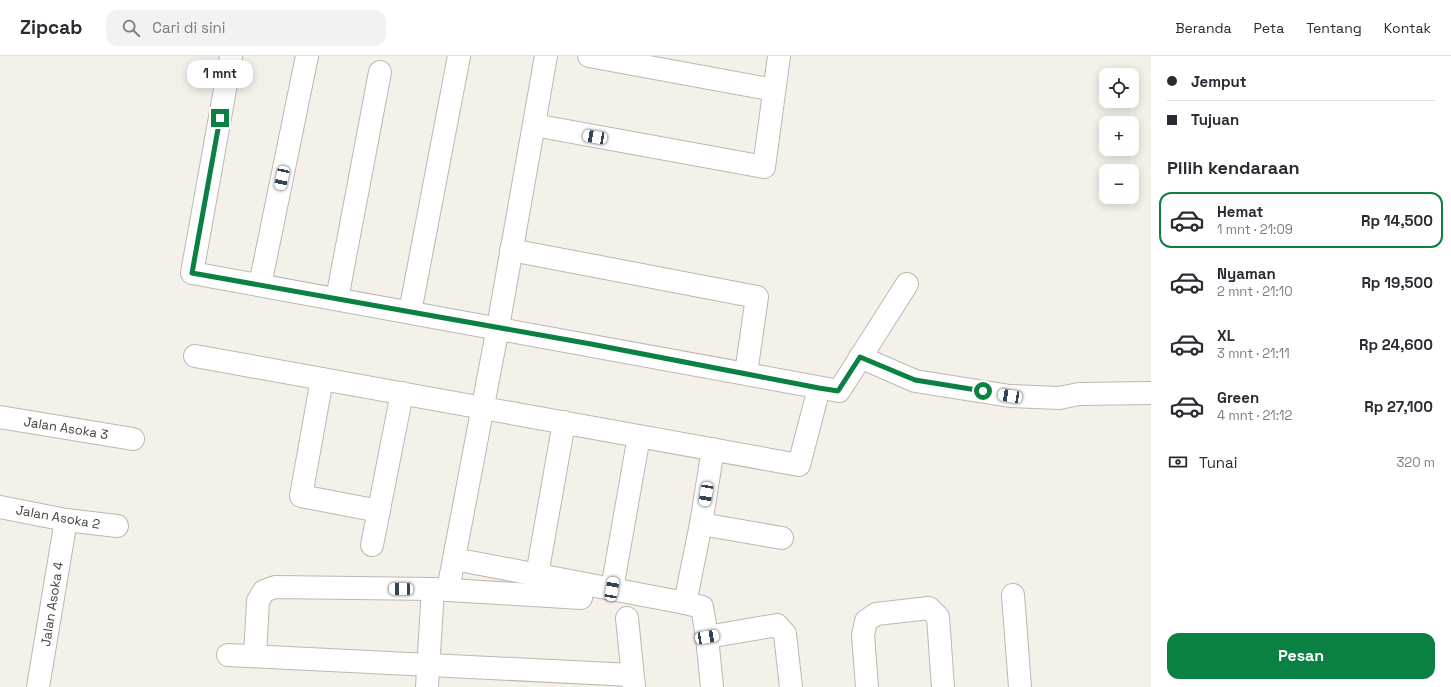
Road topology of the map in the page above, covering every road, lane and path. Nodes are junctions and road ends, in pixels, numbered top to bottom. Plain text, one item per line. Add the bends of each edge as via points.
1 (232, 56) edge
2 (307, 56) edge
3 (459, 56) edge
4 (546, 56) edge
5 (589, 56) edge
6 (779, 56) edge
7 (380, 72) dead end
8 (774, 90) junction
9 (534, 125) junction
10 (511, 250) junction
11 (907, 284) dead end
12 (260, 285) junction
13 (337, 299) junction
14 (410, 312) junction
15 (498, 327) junction
16 (195, 356) dead end
17 (860, 357) junction
18 (746, 373) junction
19 (322, 379) junction
20 (819, 388) junction
21 (402, 393) junction
22 (1151, 393) edge
23 (483, 407) junction
24 (0, 417) edge
25 (564, 422) junction
26 (639, 436) junction
27 (133, 438) dead end
28 (713, 449) junction
29 (0, 507) edge
30 (379, 511) junction
31 (66, 520) junction
32 (701, 524) junction
33 (117, 526) dead end
34 (782, 538) dead end
35 (372, 545) dead end
36 (454, 559) junction
37 (537, 575) junction
38 (584, 584) junction
39 (612, 589) junction
40 (441, 590) junction
41 (1013, 595) dead end
42 (685, 603) junction
43 (627, 618) dead end
44 (707, 637) junction
45 (228, 655) dead end
46 (255, 656) junction
47 (429, 665) junction
48 (633, 681) edge
49 (38, 687) edge
50 (428, 687) edge
51 (712, 687) edge
52 (791, 687) edge
53 (867, 687) edge
54 (943, 687) edge
55 (1020, 687) edge

1 - 12 street via 192,273
2 - 12 street
3 - 14 street
4 - 9 street
5 - 8 street
6 - 8 street
7 - 13 street
8 - 9 street via 764,168
9 - 10 street
10 - 15 street
10 - 18 street via 757,297
11 - 17 street
12 - 13 street
13 - 14 street
14 - 15 street
15 - 18 street
15 - 23 street
16 - 19 street
17 - 20 street via 838,391
17 - 22 street via 915,380 1010,396 1059,398 1079,394
18 - 20 street
19 - 21 street
19 - 30 street via 301,496
20 - 28 street via 799,465
21 - 23 street
21 - 30 street
23 - 25 street
23 - 36 street
24 - 27 street, Jalan Asoka 3
25 - 26 street
25 - 37 street
26 - 28 street
26 - 39 street
28 - 32 street
29 - 31 street, Jalan Asoka 2
30 - 35 street
31 - 33 street, Jalan Asoka 2
31 - 49 street, Jalan Asoka 4
32 - 34 street
32 - 42 street
36 - 37 street
36 - 40 street
37 - 38 street
38 - 39 street
38 - 40 street via 581,598
39 - 42 street
40 - 46 street via 274,587 264,591 258,601
40 - 47 street
41 - 55 street
42 - 44 street via 702,607
43 - 48 street
44 - 51 street
44 - 52 street via 777,625 785,634
45 - 46 street
46 - 47 street
47 - 48 street
47 - 50 street
53 - 54 street via 864,635 866,621 876,614 929,608 938,617

